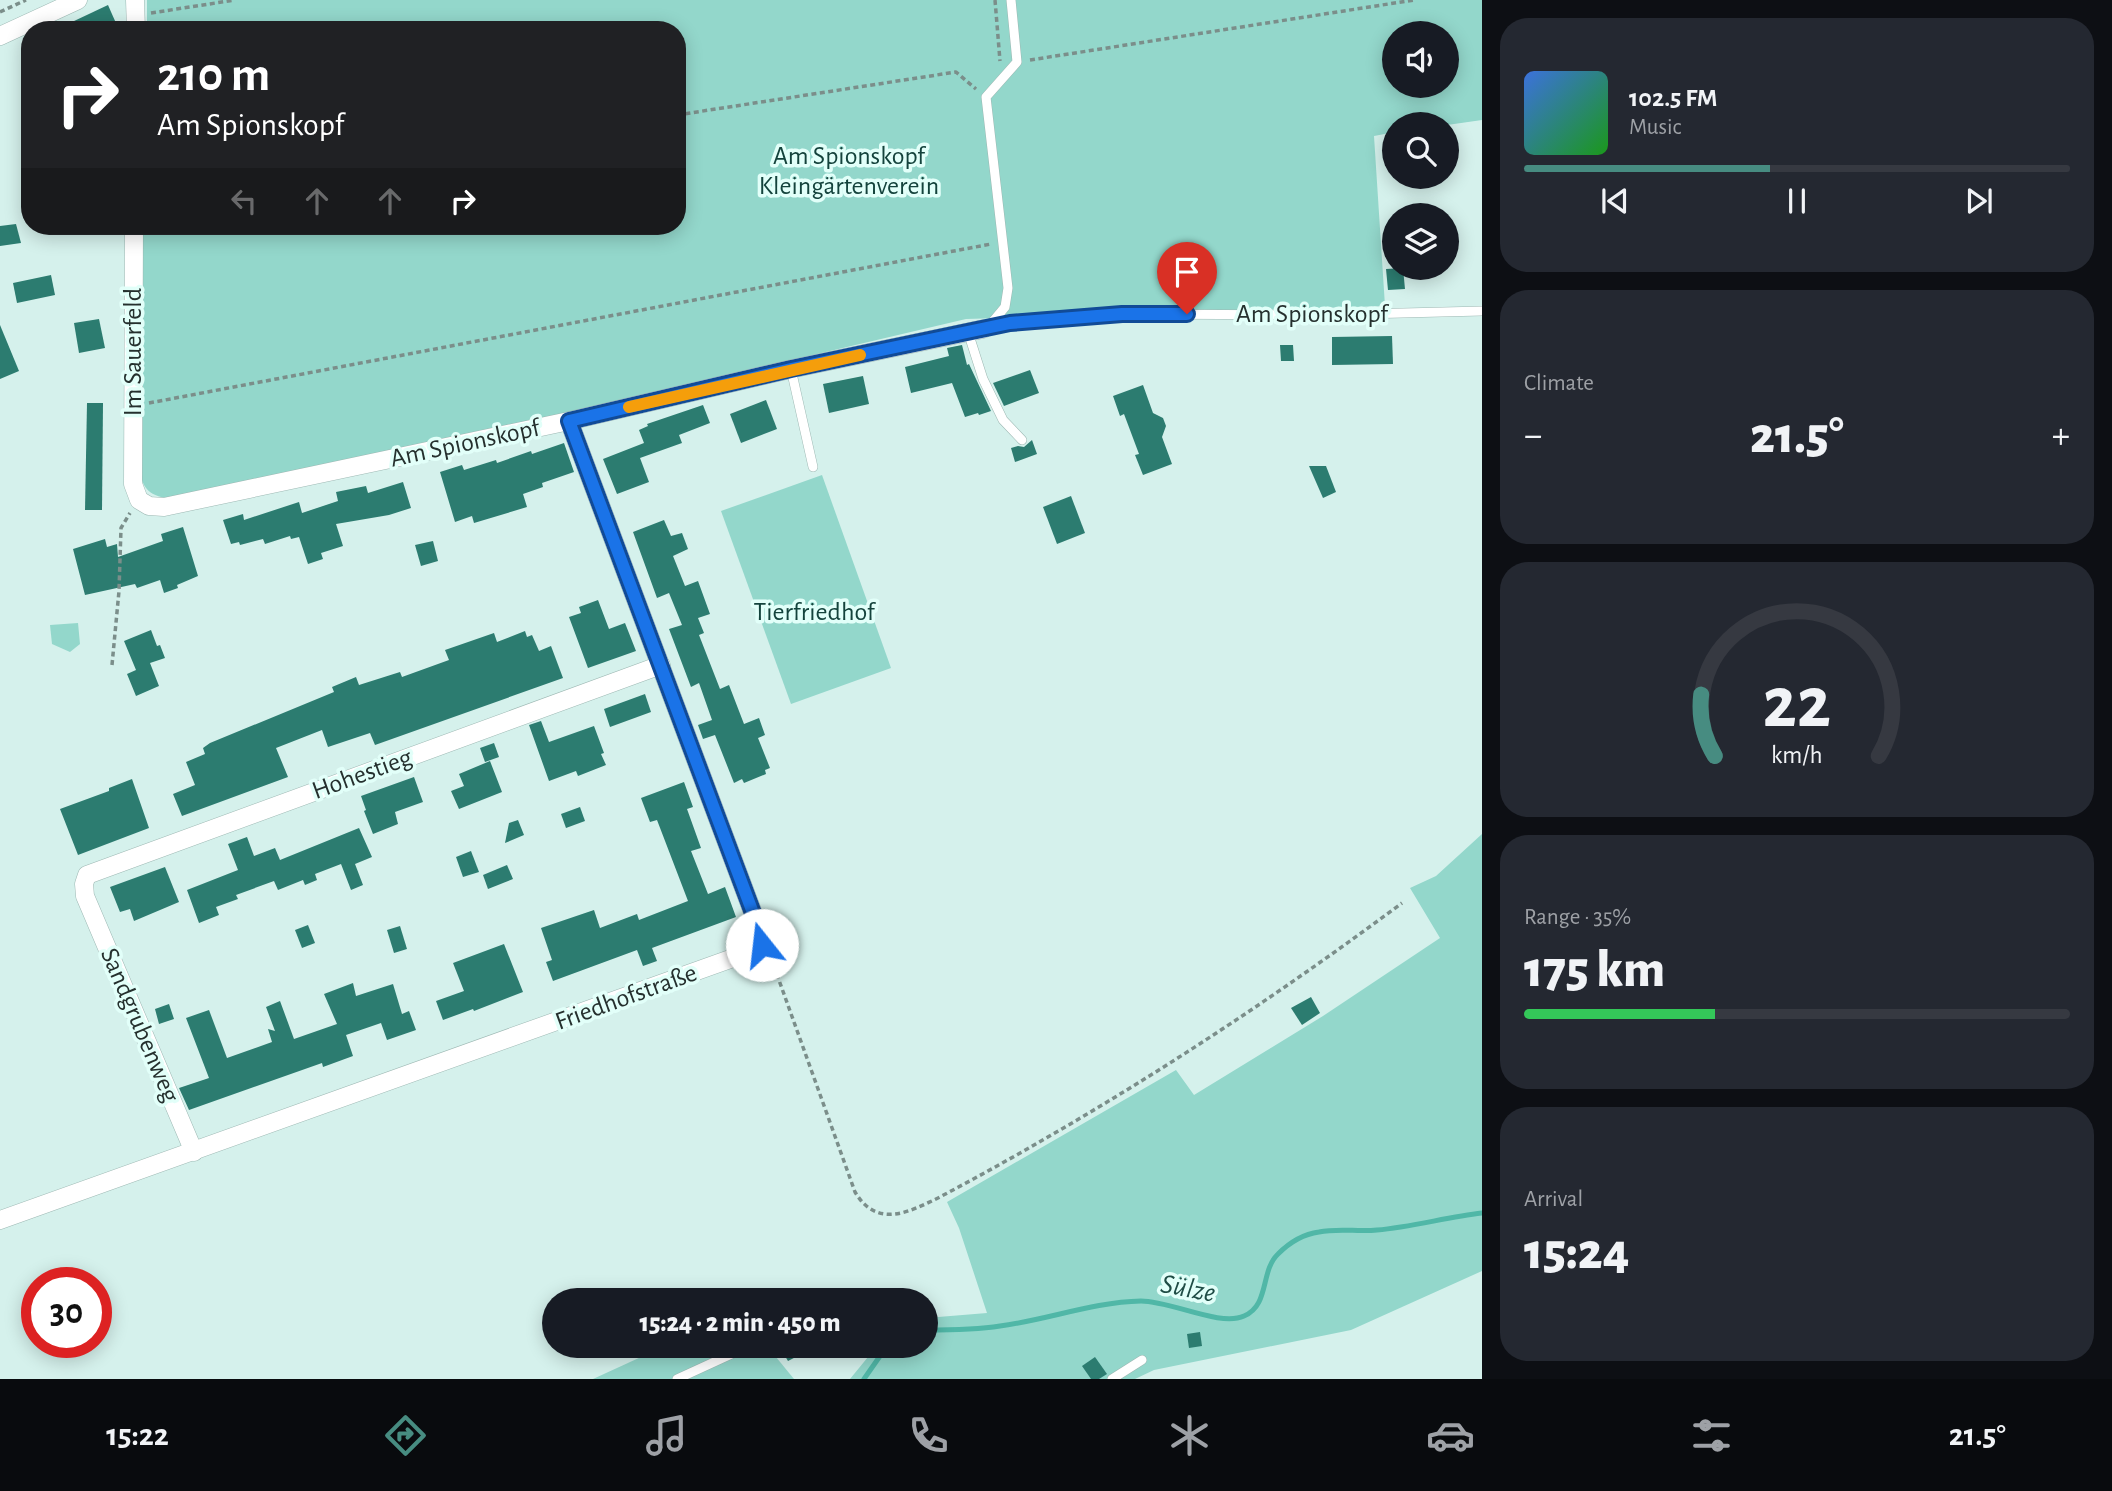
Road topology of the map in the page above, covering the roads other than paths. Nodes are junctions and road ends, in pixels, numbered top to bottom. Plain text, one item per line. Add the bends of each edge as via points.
1 (78, 0) edge
2 (1011, 0) edge
3 (32, 21) edge
4 (21, 26) edge
5 (0, 36) edge
6 (134, 235) edge
7 (1482, 311) edge
8 (975, 331) junction
9 (791, 369) junction
10 (569, 421) junction
11 (1022, 440) dead end
12 (813, 467) dead end
13 (141, 502) joint
14 (661, 665) junction
15 (86, 899) joint
16 (194, 1152) junction
17 (0, 1220) edge
18 (723, 1358) edge
19 (1142, 1360) dead end
20 (677, 1379) edge
21 (1112, 1379) edge

1 - 3 street
2 - 8 lane via 1017,62 986,97 1008,298 999,317
4 - 5 street
6 - 13 street, Im Sauerfeld via 132,477 133,491
7 - 8 lane, Am Spionskopf via 1122,314 1017,322
8 - 9 street, Am Spionskopf
8 - 11 lane via 983,379 1003,420
9 - 10 street, Am Spionskopf
9 - 12 lane
10 - 13 street, Am Spionskopf via 164,507
10 - 14 street
14 - 15 street, Hohestieg via 93,871 84,882
14 - 16 street, Friedhofstraße via 762,937 758,950
15 - 16 street, Sandgrubenweg
16 - 17 street, Friedhofstraße
18 - 20 lane
19 - 21 lane

